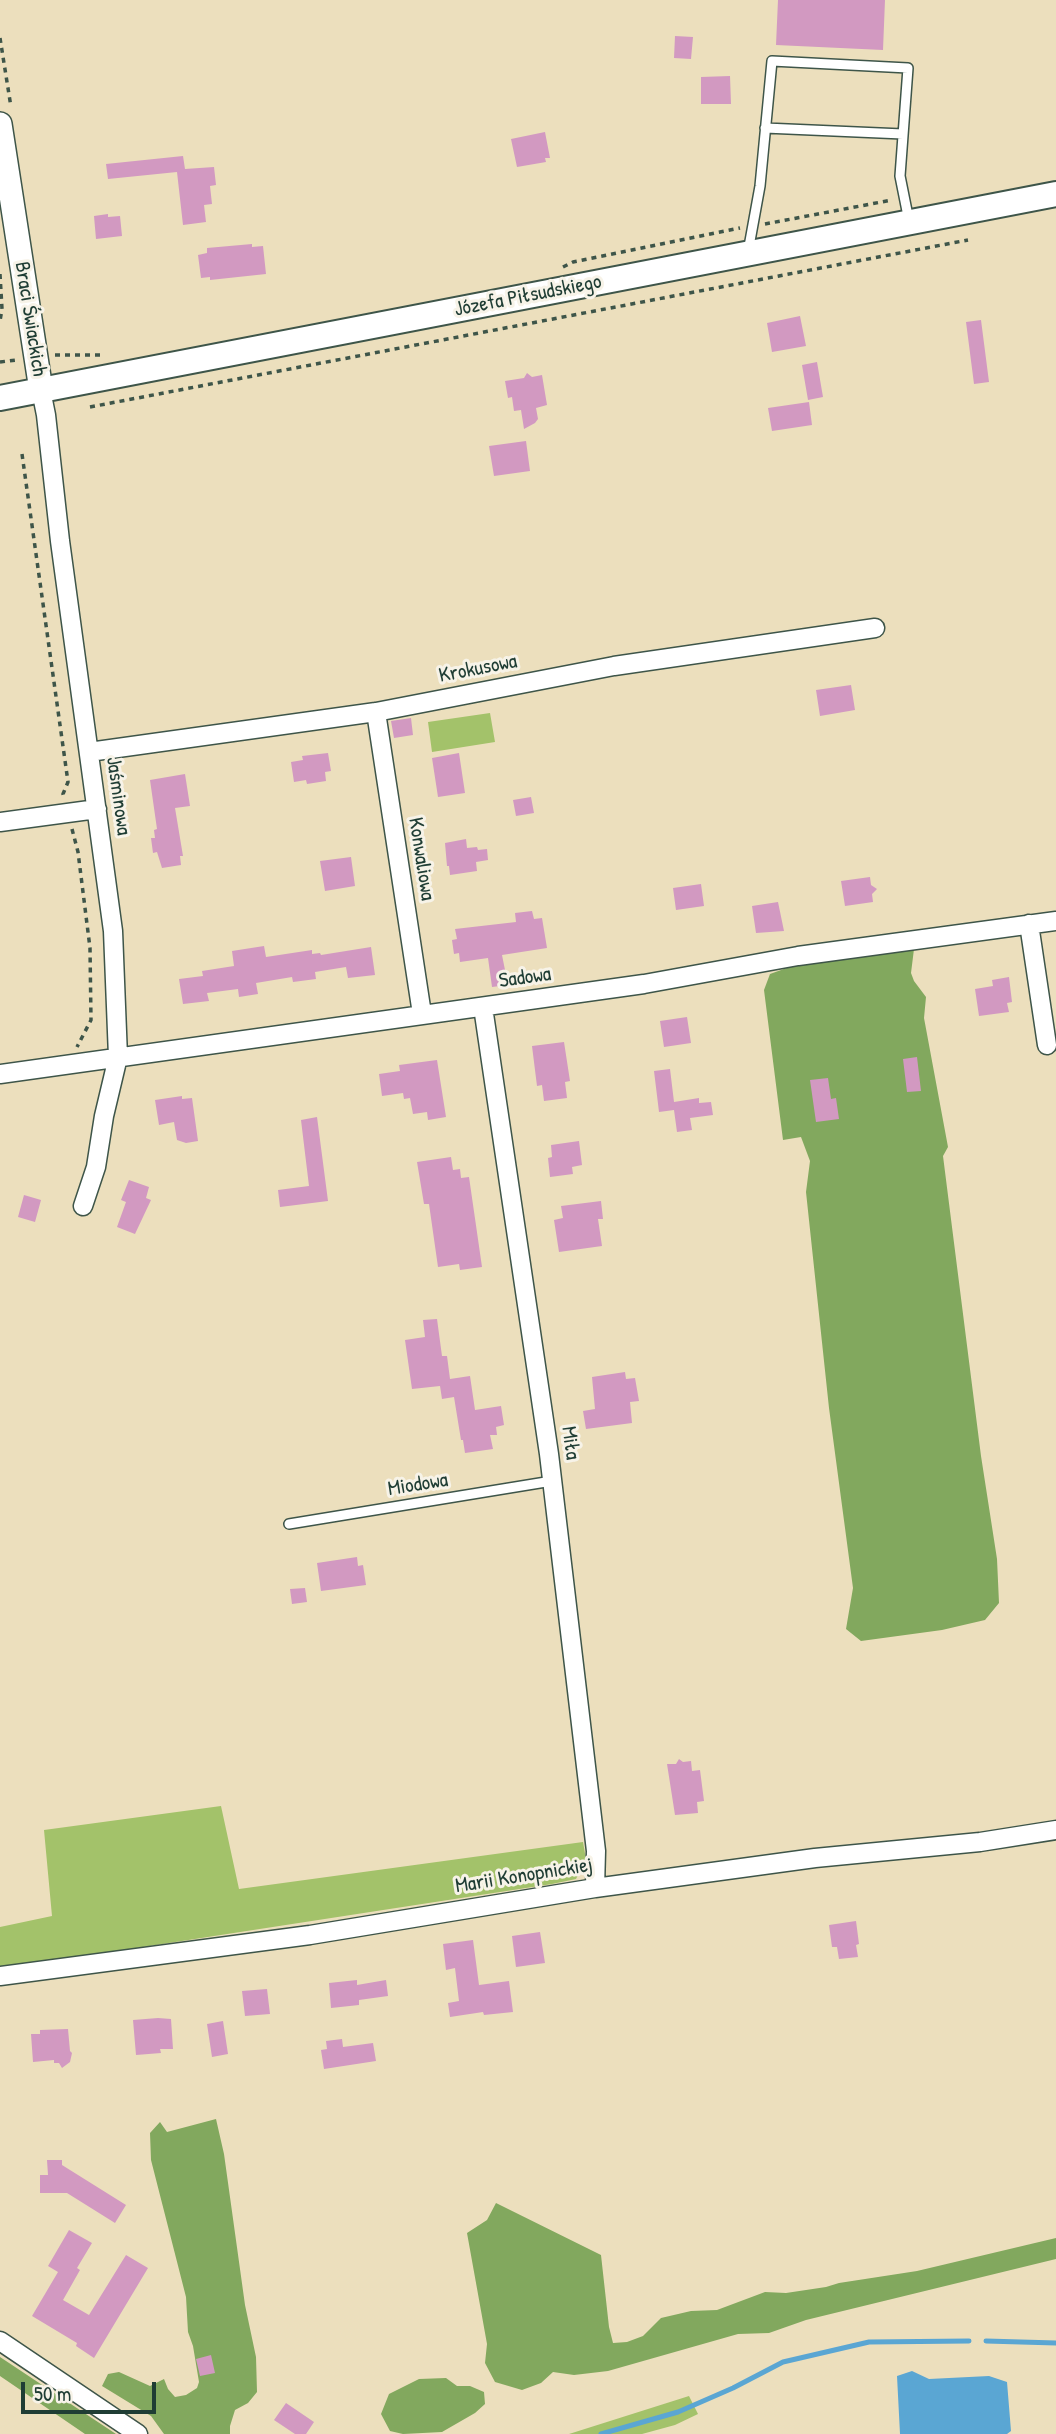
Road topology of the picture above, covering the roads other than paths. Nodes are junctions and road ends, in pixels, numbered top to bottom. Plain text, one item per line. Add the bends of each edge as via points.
1 (0, 124) edge
2 (765, 128) junction
3 (903, 134) junction
4 (1056, 194) edge
5 (909, 223) junction
6 (747, 254) junction
7 (41, 390) junction
8 (0, 398) edge
9 (875, 628) dead end
10 (376, 712) junction
11 (89, 752) junction
12 (97, 809) junction
13 (0, 822) edge
14 (1056, 921) edge
15 (1029, 924) junction
16 (483, 1007) junction
17 (422, 1014) junction
18 (1047, 1045) dead end
19 (118, 1057) junction
20 (0, 1074) edge
21 (83, 1206) dead end
22 (552, 1481) junction
23 (289, 1524) dead end
24 (1056, 1830) edge
25 (594, 1888) junction
26 (0, 1976) edge
27 (0, 2341) edge
28 (138, 2434) edge

1 - 7 street, Braci Świackich
2 - 3 lane
2 - 3 lane via 772,61 908,68
2 - 6 lane
3 - 5 lane via 900,176
4 - 5 main road, Józefa Piłsudskiego
5 - 6 main road, Józefa Piłsudskiego
6 - 7 main road, Józefa Piłsudskiego
7 - 8 main road, Józefa Piłsudskiego
7 - 11 street, Jaśminowa
9 - 10 street, Krokusowa via 614,666
10 - 11 street, Krokusowa
10 - 17 street, Konwaliowa
11 - 12 street, Jaśminowa
12 - 13 street
12 - 19 street, Jaśminowa via 113,931
14 - 15 street, Sadowa
15 - 16 street, Sadowa
15 - 18 street
16 - 17 street, Sadowa
16 - 22 street, Miła
17 - 19 street, Sadowa
19 - 20 street, Sadowa
19 - 21 street, Jaśminowa via 96,1167
22 - 23 lane, Miodowa
22 - 25 street, Miła via 596,1851
24 - 25 street, Marii Konopnickiej
25 - 26 street, Marii Konopnickiej via 310,1935
27 - 28 street

